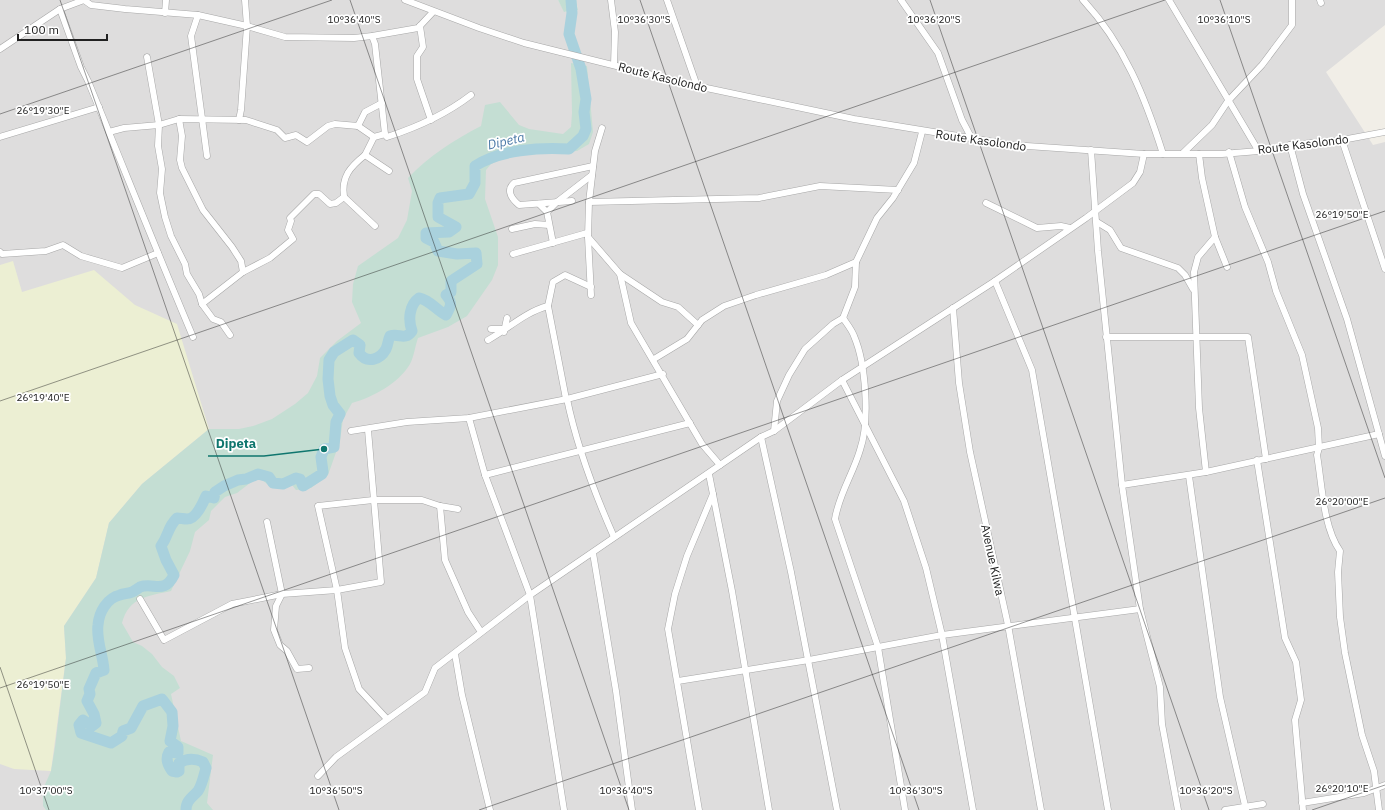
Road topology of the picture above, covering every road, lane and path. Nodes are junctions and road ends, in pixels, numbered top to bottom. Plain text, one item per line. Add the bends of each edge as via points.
1 (84, 0) edge
2 (166, 0) edge
3 (246, 0) edge
4 (406, 0) edge
5 (611, 0) edge
6 (667, 0) edge
7 (901, 0) edge
8 (1083, 0) edge
9 (1169, 0) edge
10 (1292, 0) edge
11 (60, 9) junction
12 (433, 12) junction
13 (165, 14) junction
14 (198, 15) junction
15 (248, 26) junction
16 (420, 26) junction
17 (372, 36) junction
18 (0, 49) edge
19 (147, 57) dead end
20 (614, 65) junction
21 (698, 86) junction
22 (471, 95) dead end
23 (1228, 101) junction
24 (382, 103) junction
25 (99, 107) junction
26 (179, 119) junction
27 (202, 120) junction
28 (239, 120) junction
29 (431, 120) junction
30 (159, 124) junction
31 (358, 126) junction
32 (602, 128) dead end
33 (109, 132) junction
34 (922, 132) junction
35 (1385, 132) edge
36 (385, 134) junction
37 (0, 137) edge
38 (374, 137) junction
39 (972, 139) junction
40 (1342, 140) junction
41 (1290, 145) junction
42 (1091, 150) junction
43 (1258, 150) junction
44 (1230, 152) junction
45 (1182, 153) junction
46 (1144, 154) junction
47 (1163, 154) junction
48 (1199, 154) junction
49 (207, 156) dead end
50 (365, 156) junction
51 (593, 166) junction
52 (389, 171) dead end
53 (592, 175) junction
54 (898, 190) junction
55 (344, 197) junction
56 (572, 201) dead end
57 (557, 202) junction
58 (589, 202) junction
59 (986, 203) dead end
60 (539, 204) junction
61 (1096, 209) junction
62 (547, 212) junction
63 (1097, 222) junction
64 (549, 225) junction
65 (375, 226) dead end
66 (1070, 228) junction
67 (512, 229) dead end
68 (587, 235) junction
69 (1215, 237) junction
70 (553, 243) junction
71 (0, 252) edge
72 (158, 253) junction
73 (513, 254) dead end
74 (856, 262) junction
75 (1227, 267) dead end
76 (1385, 269) edge
77 (243, 272) junction
78 (620, 274) junction
79 (995, 281) junction
80 (591, 287) junction
81 (1194, 291) junction
82 (592, 295) dead end
83 (202, 304) junction
84 (548, 306) junction
85 (953, 308) junction
86 (507, 318) dead end
87 (843, 318) junction
88 (698, 325) junction
89 (491, 329) dead end
90 (504, 330) junction
91 (230, 335) dead end
92 (1197, 336) junction
93 (193, 337) dead end
94 (1106, 338) junction
95 (488, 340) dead end
96 (654, 359) junction
97 (862, 367) junction
98 (663, 374) junction
99 (842, 380) junction
100 (566, 399) junction
101 (469, 418) junction
102 (690, 423) junction
103 (865, 424) junction
104 (368, 430) junction
105 (774, 431) junction
106 (351, 432) dead end
107 (1379, 434) junction
108 (761, 437) junction
109 (1319, 448) junction
110 (580, 451) junction
111 (1385, 456) edge
112 (1266, 458) junction
113 (1257, 460) junction
114 (720, 465) junction
115 (1206, 472) junction
116 (708, 474) junction
117 (484, 475) junction
118 (1189, 476) junction
119 (1122, 486) junction
120 (712, 494) junction
121 (374, 500) junction
122 (440, 506) junction
123 (458, 509) dead end
124 (267, 522) dead end
125 (614, 537) junction
126 (593, 554) junction
127 (337, 590) junction
128 (282, 594) junction
129 (530, 595) junction
130 (140, 599) dead end
131 (1140, 609) junction
132 (1074, 618) junction
133 (1008, 625) junction
134 (481, 632) junction
135 (942, 635) junction
136 (878, 647) junction
137 (455, 654) junction
138 (809, 660) junction
139 (309, 668) dead end
140 (746, 670) junction
141 (678, 681) junction
142 (387, 719) junction
143 (318, 776) dead end
144 (1385, 785) edge
145 (1376, 787) junction
146 (1302, 803) junction
147 (1264, 804) dead end
148 (1246, 809) edge
149 (490, 810) edge
150 (564, 810) edge
151 (632, 810) edge
152 (699, 810) edge
153 (769, 810) edge
154 (837, 810) edge
155 (905, 810) edge
156 (973, 810) edge
157 (1041, 810) edge
158 (1108, 810) edge
159 (1178, 810) edge
160 (1225, 810) edge
161 (1303, 810) edge
162 (1379, 810) edge

1 - 11 street
1 - 13 street via 91,5
2 - 13 street
3 - 15 street
4 - 12 street
5 - 20 street via 615,32
6 - 21 street
7 - 39 street via 938,53 962,120
8 - 47 street via 1104,24 1131,70 1144,98
9 - 23 street
10 - 23 street via 1292,24 1262,65
11 - 18 street
11 - 25 street
12 - 16 street
12 - 20 street, Route Kasolondo via 516,40
13 - 14 street
14 - 15 street
14 - 27 street via 191,36
15 - 17 street via 284,36
15 - 28 street
16 - 17 street
16 - 29 street via 423,47 417,56 417,79
17 - 24 street
19 - 30 street
20 - 21 street, Route Kasolondo
21 - 34 street, Route Kasolondo
22 - 29 street via 451,110
23 - 43 street
23 - 45 street via 1212,125
24 - 31 street via 365,112
24 - 36 street
25 - 33 street
25 - 37 street
26 - 27 street
26 - 30 street
26 - 77 street via 182,136 180,160 184,173 203,210 241,262
27 - 28 street
27 - 49 street
28 - 31 street via 264,124 277,130 285,138 296,135 307,142 328,126
29 - 36 street via 387,137
30 - 33 street
30 - 83 street via 158,146 162,169 160,193 165,217 187,274
31 - 38 street
32 - 51 street
33 - 72 street
34 - 39 street, Route Kasolondo
34 - 54 street via 914,163
35 - 40 street, Route Kasolondo
36 - 38 street
38 - 50 street
39 - 42 street, Route Kasolondo via 1013,145
40 - 41 street, Route Kasolondo
40 - 76 street
41 - 43 street, Route Kasolondo via 1271,150
41 - 107 street via 1303,194 1347,319
42 - 46 street, Route Kasolondo
42 - 61 street
43 - 44 street, Route Kasolondo
44 - 48 street, Route Kasolondo
44 - 109 street via 1245,207 1302,355 1318,428
45 - 47 street, Route Kasolondo
45 - 48 street, Route Kasolondo
46 - 47 street, Route Kasolondo
46 - 61 street via 1140,172 1133,183
48 - 69 street
50 - 52 street
50 - 55 street via 353,164 344,176
51 - 53 street
51 - 60 street via 514,183 511,186 512,199 519,205
53 - 57 street
53 - 58 street
54 - 58 street via 820,186 759,198
54 - 74 street via 877,218
55 - 65 street
55 - 77 street via 330,204 319,194 314,194 290,218 288,230 293,239 270,258
56 - 57 street
57 - 60 street
57 - 62 street
58 - 68 street
59 - 66 street via 1037,228
60 - 62 street
61 - 63 street
61 - 66 street
62 - 64 street
63 - 81 street via 1110,230 1121,248 1178,268
63 - 94 street
64 - 67 street via 535,224
64 - 70 street
66 - 79 street
68 - 70 street
68 - 78 street
68 - 80 street
69 - 75 street
69 - 81 street via 1198,257 1194,272
70 - 73 street
71 - 72 street via 2,254 46,251 63,245 81,256 122,268
72 - 93 street
74 - 87 street via 855,287
74 - 88 street via 826,275 724,306
77 - 83 street
78 - 88 street via 662,302 678,307
78 - 96 street via 631,323
79 - 85 street
79 - 132 street via 1032,370
80 - 82 street
80 - 84 street via 565,275 560,277 553,282
81 - 92 street
83 - 91 street via 213,319 221,322
84 - 90 street via 537,309
84 - 100 street
85 - 97 street
85 - 133 street, Avenue Kilwa via 959,384 970,452
86 - 90 street
87 - 97 street via 854,335
87 - 105 street via 805,349 797,362 777,401
88 - 96 street via 687,339
89 - 90 street
90 - 95 street
92 - 94 street
92 - 112 street via 1248,337
92 - 115 street via 1199,408
94 - 119 street
96 - 98 street
97 - 99 street
97 - 103 street via 866,397
98 - 100 street
98 - 102 street
99 - 103 street
99 - 105 street
100 - 101 street
100 - 110 street
101 - 104 street via 407,422
101 - 117 street
102 - 110 street
102 - 114 street via 702,444
103 - 135 street via 904,501 926,568
103 - 136 street via 860,450 837,504 835,519
104 - 106 street
104 - 121 street
105 - 108 street
107 - 109 street
107 - 111 street
108 - 114 street
108 - 138 street
109 - 112 street
109 - 145 street via 1317,455 1332,539 1340,551 1339,587 1345,653
110 - 117 street
110 - 125 street via 597,500
112 - 113 street
113 - 115 street
113 - 146 street via 1285,638 1297,669 1301,700 1295,720
114 - 116 street
115 - 118 street
116 - 120 street
116 - 125 street
117 - 129 street
118 - 119 street
118 - 148 street via 1220,698
119 - 131 street
120 - 140 street
120 - 141 street via 687,556 675,594 668,629
121 - 122 street via 422,500
121 - 127 street via 381,582
121 - 127 street via 318,506
122 - 123 street
122 - 134 street via 445,560 468,612
124 - 128 street
125 - 126 street
126 - 129 street
126 - 151 street via 616,691
127 - 128 street
127 - 142 street via 345,648 358,689
128 - 130 street via 232,604 164,640
128 - 139 street via 276,606 274,630 280,645 287,651 297,669
129 - 134 street
129 - 150 street
131 - 132 street
131 - 159 street via 1160,687 1162,724
132 - 133 street
132 - 158 street
133 - 135 street
133 - 157 street, Avenue Kilwa
134 - 137 street
135 - 136 street
135 - 156 street
136 - 138 street
136 - 155 street
137 - 142 street via 435,668 425,692
137 - 149 street via 462,695
138 - 140 street
138 - 154 street
140 - 141 street
140 - 153 street
141 - 152 street
142 - 143 street via 336,757
144 - 145 street
145 - 146 street via 1364,793
145 - 162 street
146 - 161 street
147 - 148 street
148 - 160 street

